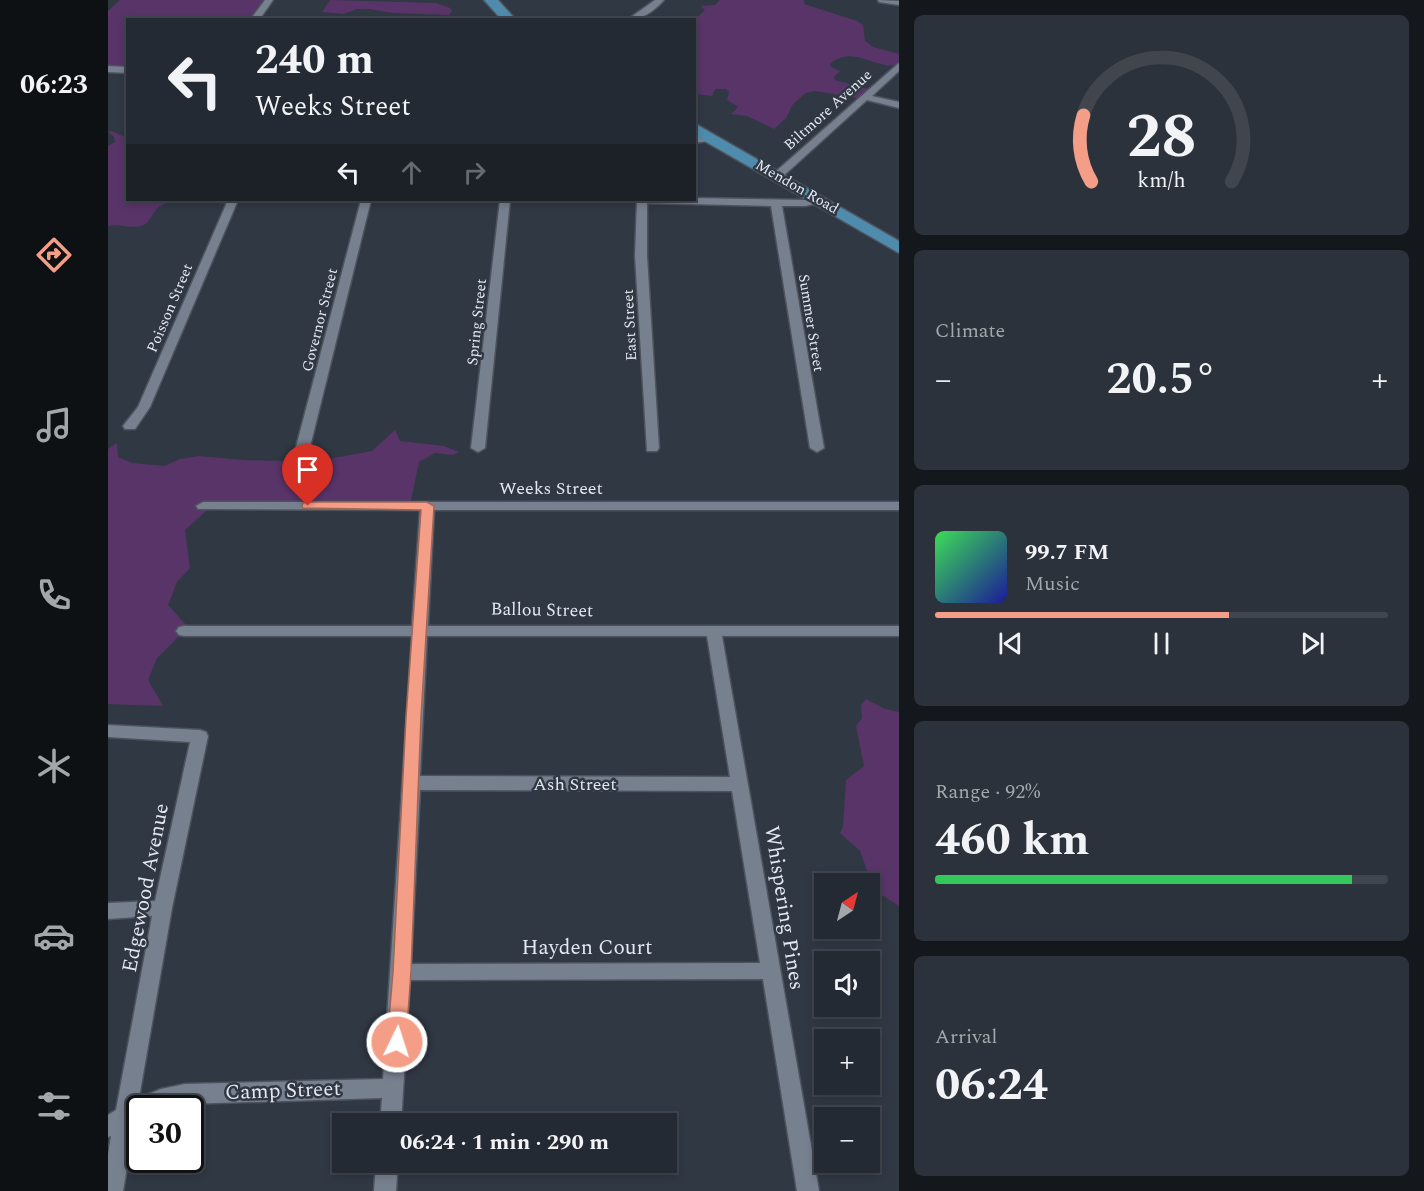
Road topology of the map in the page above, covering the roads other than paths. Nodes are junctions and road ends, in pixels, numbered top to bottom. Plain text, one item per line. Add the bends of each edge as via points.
1 (269, 0) edge
2 (491, 0) edge
3 (660, 0) edge
4 (882, 0) edge
5 (899, 3) edge
6 (256, 18) edge
7 (508, 18) edge
8 (635, 18) edge
9 (899, 66) edge
10 (108, 69) edge
11 (126, 70) edge
12 (865, 97) junction
13 (899, 105) edge
14 (696, 129) edge
15 (712, 138) junction
16 (696, 140) edge
17 (777, 176) junction
18 (819, 200) junction
19 (233, 201) edge
20 (366, 201) edge
21 (505, 201) edge
22 (644, 201) edge
23 (688, 201) edge
24 (776, 203) junction
25 (899, 248) edge
26 (130, 426) dead end
27 (303, 447) dead end
28 (478, 448) dead end
29 (652, 448) dead end
30 (817, 448) dead end
31 (203, 506) dead end
32 (427, 506) junction
33 (899, 506) edge
34 (418, 630) junction
35 (184, 631) dead end
36 (899, 631) edge
37 (714, 632) junction
38 (108, 731) edge
39 (410, 783) junction
40 (740, 784) junction
41 (163, 908) junction
42 (108, 911) edge
43 (771, 971) junction
44 (402, 972) junction
45 (393, 1088) junction
46 (137, 1095) edge
47 (180, 1095) edge
48 (391, 1113) edge
49 (126, 1116) edge
50 (108, 1127) edge
51 (126, 1142) edge
52 (386, 1173) edge
53 (112, 1191) edge
54 (385, 1191) edge
55 (808, 1191) edge

1 - 6 street
2 - 7 main road
3 - 8 street
4 - 5 street
9 - 12 street, Biltmore Avenue
10 - 11 street
12 - 13 street
12 - 17 street, Biltmore Avenue
14 - 15 main road, Mendon Road
15 - 16 street
15 - 17 main road, Mendon Road
17 - 18 main road, Mendon Road
18 - 24 street
18 - 25 main road, Mendon Road
19 - 26 street, Poisson Street via 144,407
20 - 27 street, Governor Street
21 - 28 street, Spring Street
22 - 29 street, East Street via 641,256
23 - 24 street
24 - 30 street, Summer Street
31 - 32 street, Weeks Street
32 - 33 street, Weeks Street
32 - 34 street
34 - 35 street, Ballou Street
34 - 37 street, Ballou Street
34 - 39 street
36 - 37 street, Ballou Street
37 - 40 street, Whispering Pines
38 - 41 street, Edgewood Avenue via 200,736
39 - 40 street, Ash Street
39 - 44 street
40 - 43 street, Whispering Pines
41 - 42 street
41 - 46 street, Edgewood Avenue
43 - 44 street, Hayden Court
43 - 55 street, Whispering Pines
44 - 45 street
45 - 47 street, Camp Street
45 - 48 street
49 - 50 street, Camp Street
51 - 53 street, Edgewood Avenue
52 - 54 street

